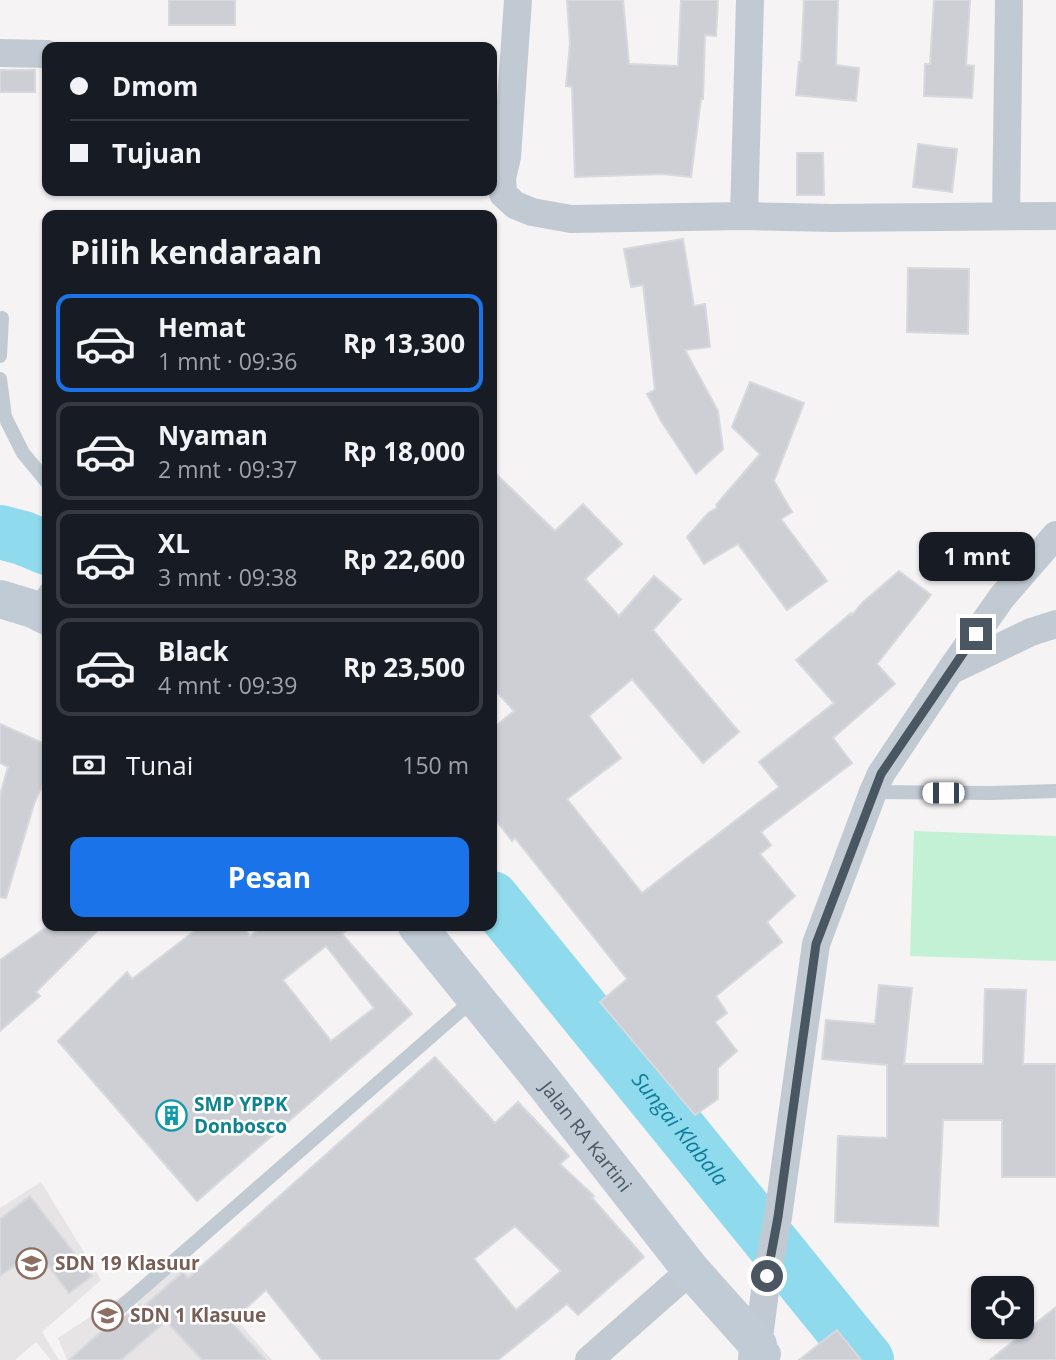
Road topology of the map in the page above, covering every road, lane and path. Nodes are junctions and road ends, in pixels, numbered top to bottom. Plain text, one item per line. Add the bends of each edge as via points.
1 (518, 0) edge
2 (750, 0) edge
3 (1010, 0) edge
4 (0, 53) edge
5 (42, 54) edge
6 (499, 157) edge
7 (744, 216) junction
8 (1006, 216) junction
9 (1056, 216) edge
10 (2, 318) dead end
11 (0, 356) edge
12 (0, 379) edge
13 (42, 476) edge
14 (1056, 535) edge
15 (1056, 624) edge
16 (950, 671) junction
17 (1056, 791) edge
18 (873, 792) junction
19 (421, 931) edge
20 (475, 998) junction
21 (691, 1270) junction
22 (112, 1315) dead end
23 (763, 1355) edge
24 (589, 1360) edge

1 - 6 street
2 - 7 street
3 - 8 street
4 - 5 street
6 - 7 street via 503,194 532,212 571,219
7 - 8 street
8 - 9 street
10 - 11 lane
12 - 13 lane via 5,416 23,453
14 - 16 street via 1002,597
15 - 16 street
16 - 18 street
17 - 18 lane
18 - 23 street via 816,944 767,1276
19 - 20 street, Jalan RA Kartini
20 - 21 street, Jalan RA Kartini
20 - 22 lane
21 - 23 street, Jalan RA Kartini
21 - 24 street

